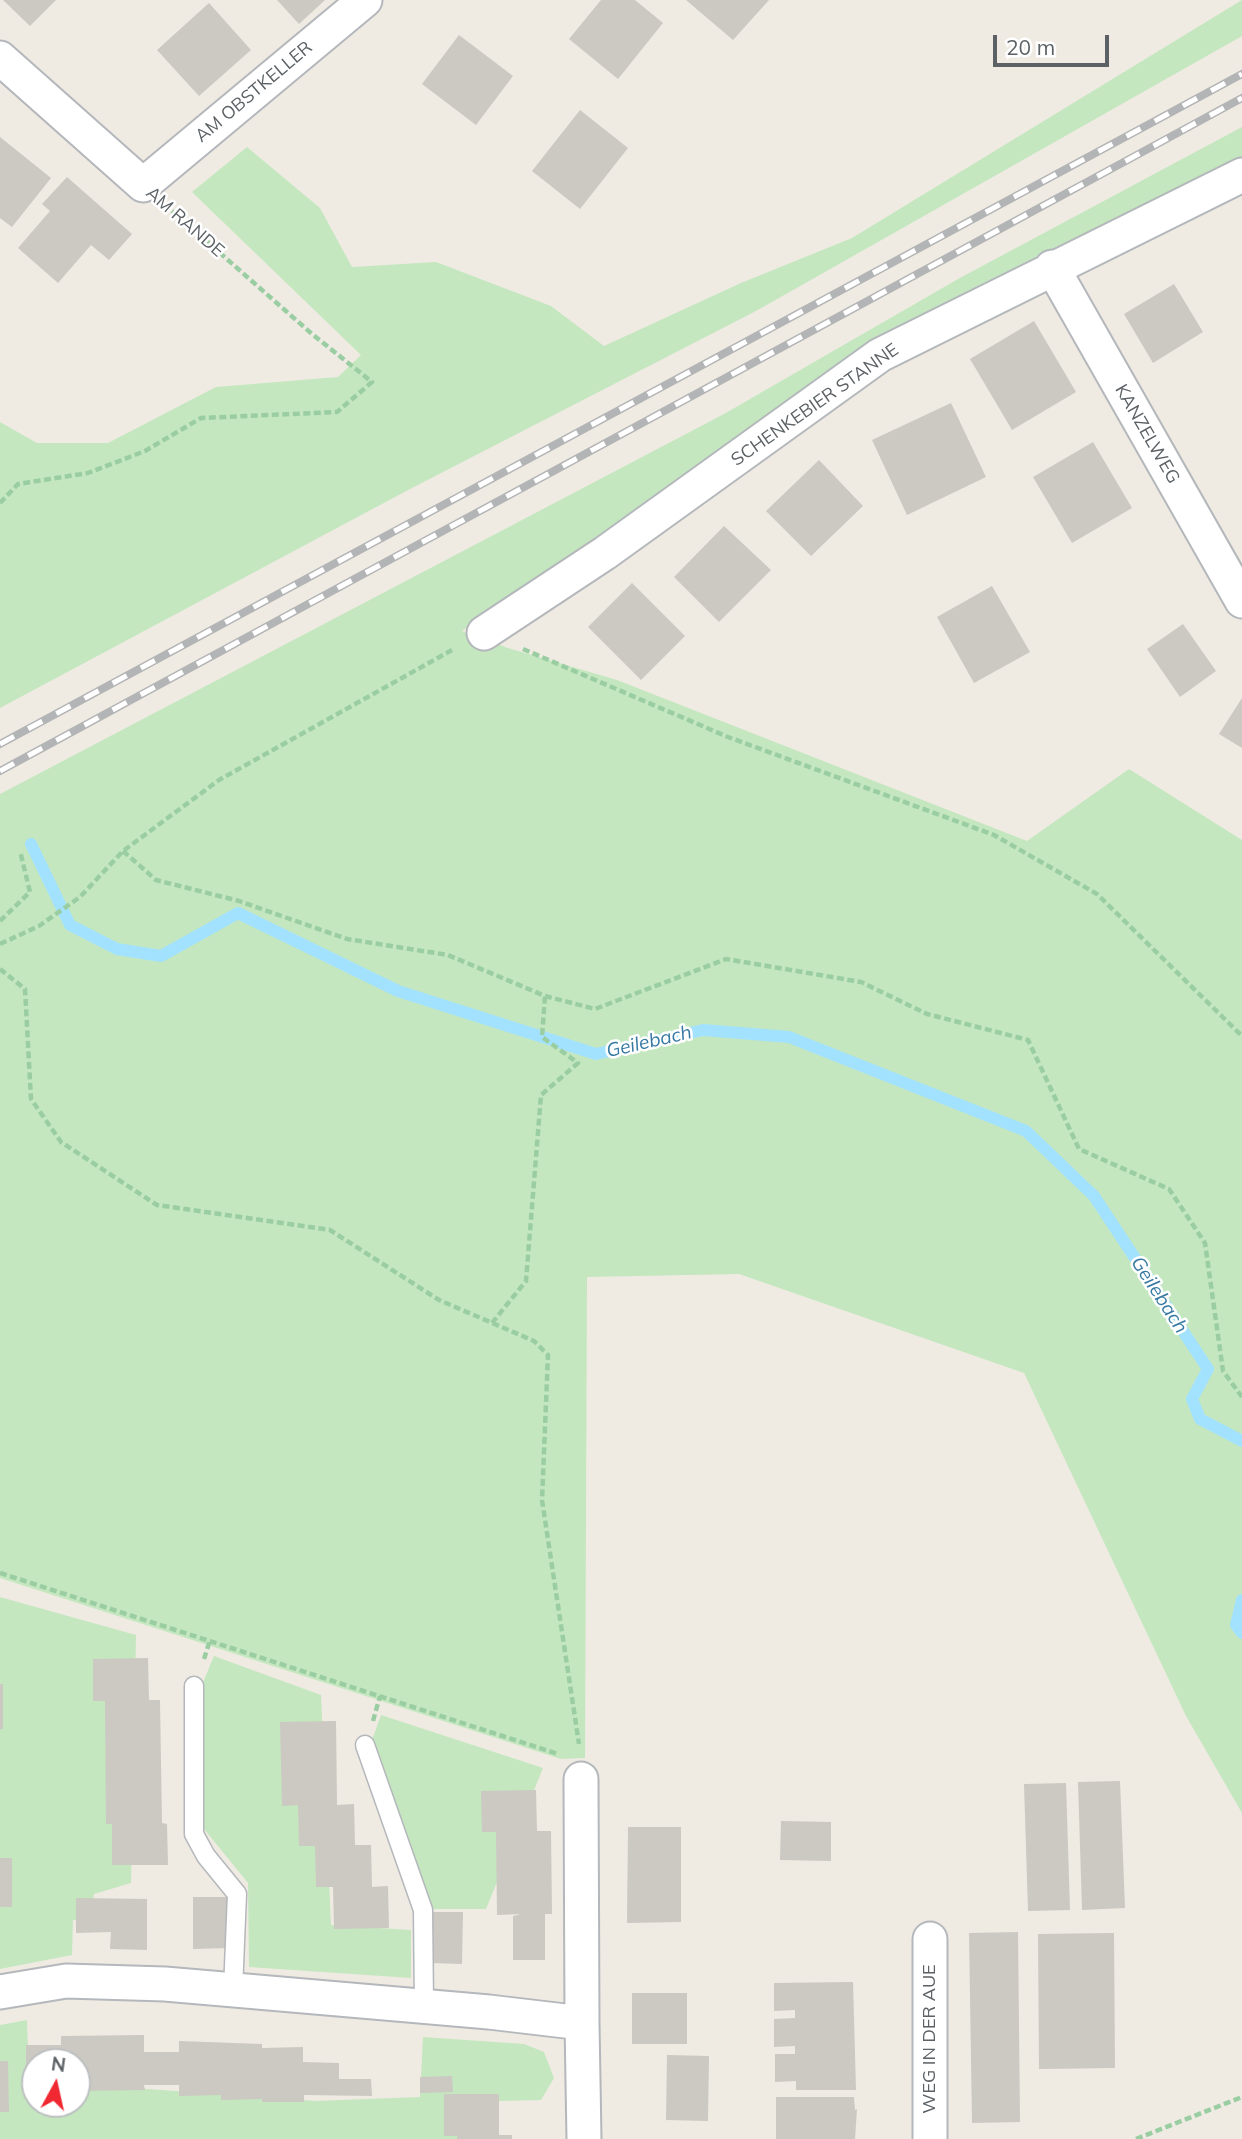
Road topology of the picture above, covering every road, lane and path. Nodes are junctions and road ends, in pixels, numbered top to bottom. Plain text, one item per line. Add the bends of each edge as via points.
1 (365, 0) edge
2 (0, 58) edge
3 (1242, 175) edge
4 (143, 185) junction
5 (1052, 267) junction
6 (0, 503) edge
7 (1242, 601) edge
8 (484, 633) junction
9 (20, 850) dead end
10 (123, 851) junction
11 (0, 921) edge
12 (0, 944) edge
13 (0, 970) edge
14 (545, 996) junction
15 (1242, 1037) edge
16 (492, 1323) junction
17 (1242, 1397) edge
18 (0, 1573) edge
19 (194, 1686) dead end
20 (366, 1745) dead end
21 (581, 1770) junction
22 (930, 1939) dead end
23 (233, 1990) junction
24 (0, 1992) edge
25 (424, 2006) junction
26 (582, 2023) junction
27 (1242, 2097) edge
28 (584, 2139) edge
29 (930, 2139) edge
30 (1136, 2139) edge

1 - 4 street, AM OBSTKELLER
2 - 4 street, AM RANDE
3 - 5 street, SCHENKEBIER STANNE
4 - 6 path, AM RANDE via 372,382 337,412 201,418 145,451 88,473 18,484
5 - 7 street, KANZELWEG
5 - 8 street, SCHENKEBIER STANNE via 880,355 605,553
8 - 10 path via 219,780
8 - 15 path via 727,737 994,835 1097,894
9 - 11 path via 30,892
10 - 12 path via 80,897 39,926
10 - 14 path via 156,880 239,901 347,939 448,956
13 - 16 path via 25,989 31,1099 61,1142 158,1205 330,1230 439,1300
14 - 16 path via 542,1037 578,1063 541,1095 526,1281
14 - 17 path via 596,1009 726,959 861,982 927,1014 1028,1040 1079,1149 1170,1189 1205,1243 1223,1371
16 - 21 path via 534,1341 548,1355 542,1500
18 - 21 path
19 - 23 lane via 194,1834 237,1894
20 - 25 lane via 423,1910
21 - 26 street
22 - 29 street, WEG IN DER AUE
23 - 24 street via 66,1981
23 - 25 street
25 - 26 street
26 - 28 street
27 - 30 path

